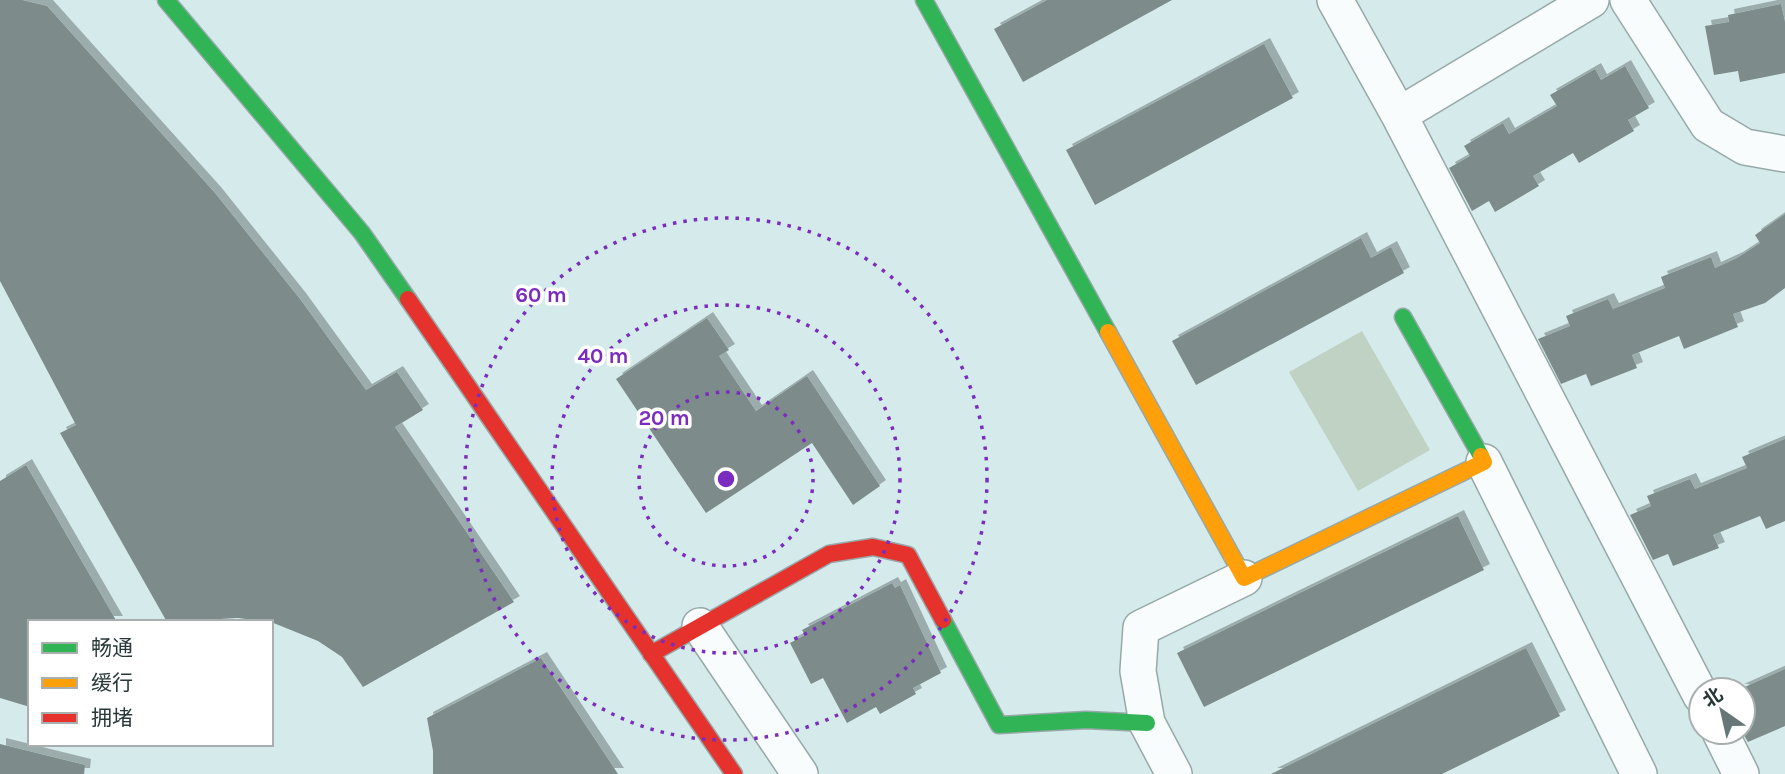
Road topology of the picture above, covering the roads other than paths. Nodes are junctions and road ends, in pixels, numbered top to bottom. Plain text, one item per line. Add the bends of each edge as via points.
1 (166, 0) edge
2 (924, 0) edge
3 (1335, 0) edge
4 (1591, 0) edge
5 (1628, 0) edge
6 (1399, 115) junction
7 (1785, 154) edge
8 (1403, 317) dead end
9 (1484, 462) junction
10 (1244, 578) junction
11 (700, 626) junction
12 (651, 654) junction
13 (1691, 676) edge
14 (1147, 723) junction
15 (1727, 746) edge
16 (734, 774) edge
17 (800, 774) edge
18 (1174, 774) edge
19 (1639, 774) edge
20 (1741, 774) edge

1 - 12 street via 362,233
2 - 10 street
3 - 6 street
4 - 6 street
5 - 7 street via 1708,125 1745,147
6 - 13 street
8 - 9 street
9 - 10 street
9 - 19 street
10 - 14 street via 1141,628 1138,671
11 - 12 street
11 - 14 street via 828,554 873,547 908,555 999,725 1086,720
11 - 17 street
12 - 16 street
14 - 18 street
15 - 20 street

